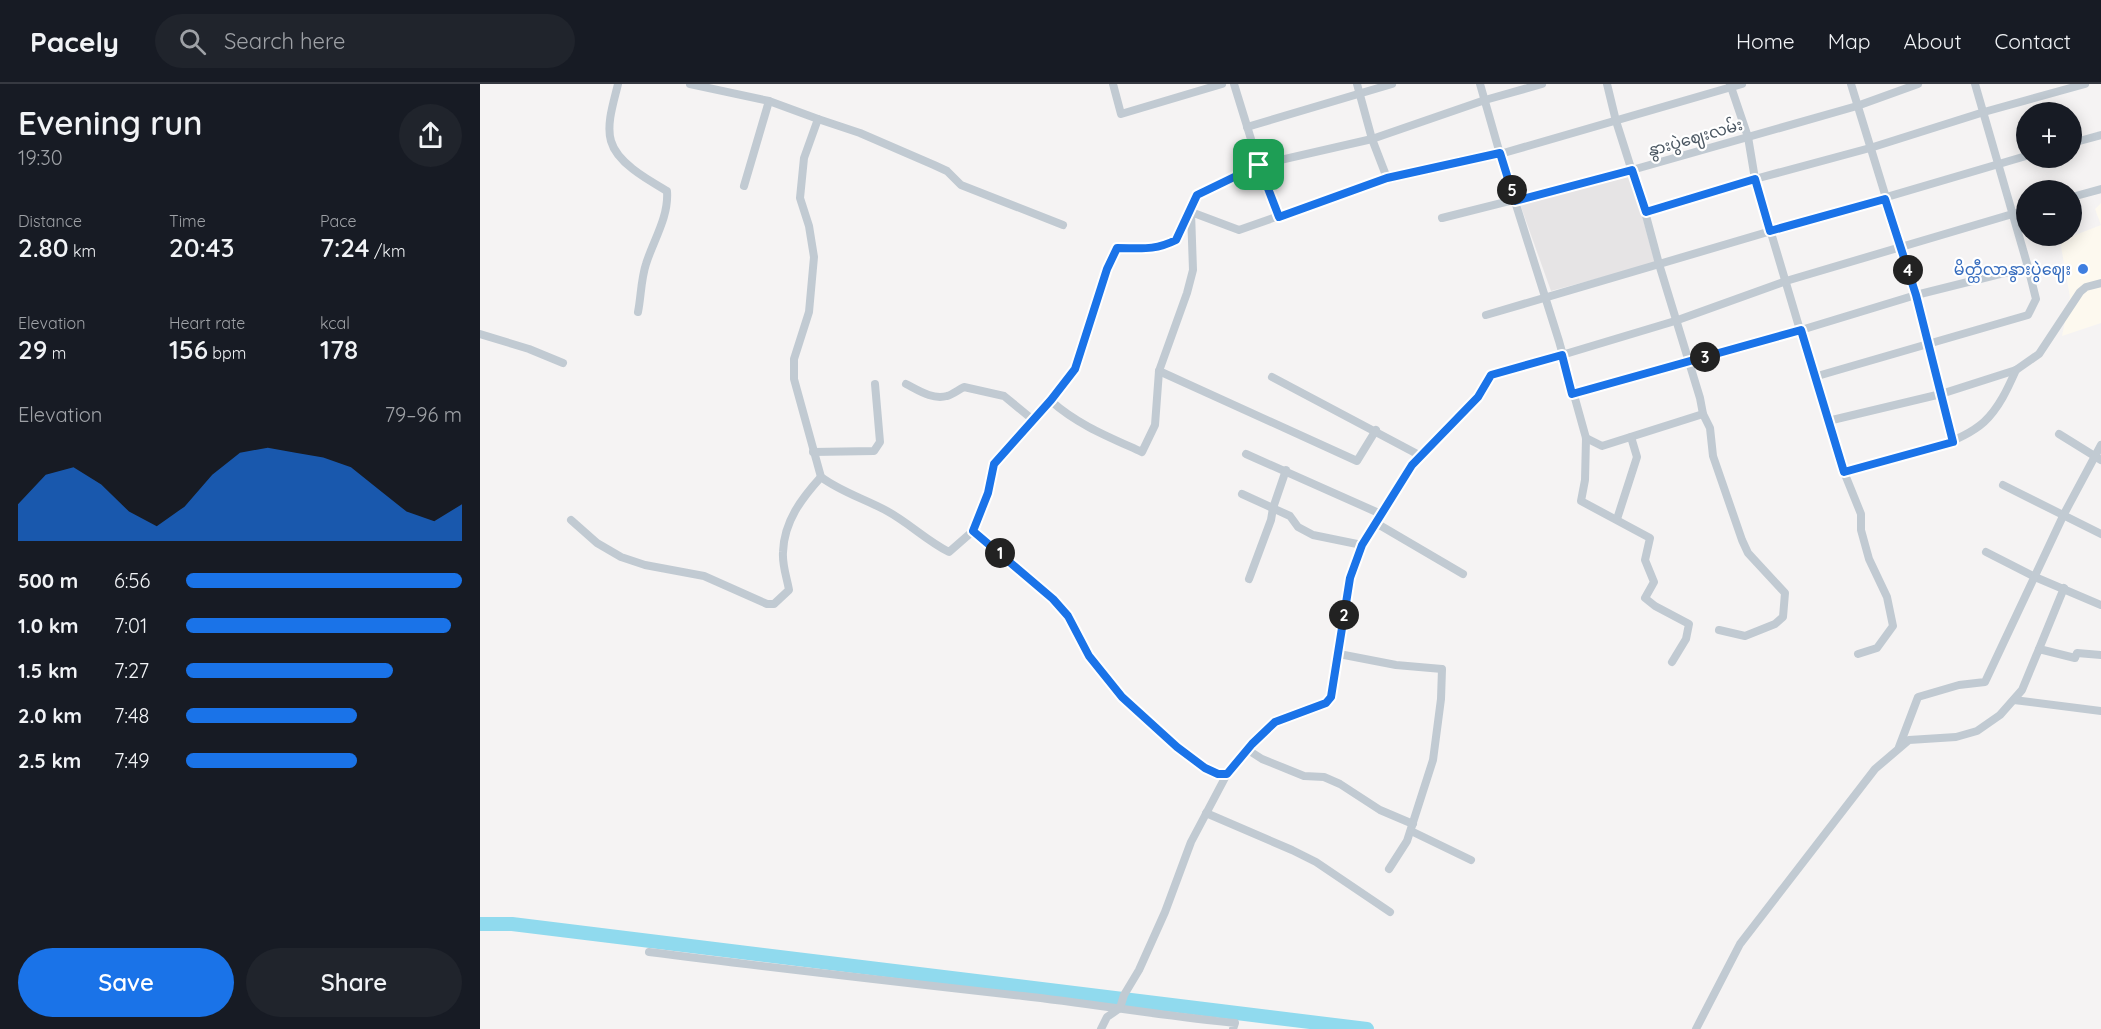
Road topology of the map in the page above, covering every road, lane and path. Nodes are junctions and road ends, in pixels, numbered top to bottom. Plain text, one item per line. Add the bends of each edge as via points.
1 (618, 84) edge
2 (690, 84) edge
3 (1113, 84) edge
4 (1222, 84) edge
5 (1234, 84) edge
6 (1357, 84) edge
7 (1392, 84) edge
8 (1480, 84) edge
9 (1542, 84) edge
10 (1607, 84) edge
11 (1742, 84) edge
12 (1851, 84) edge
13 (1918, 84) edge
14 (1975, 84) edge
15 (2085, 84) edge
16 (1731, 85) edge
17 (1359, 94) junction
18 (1485, 100) junction
19 (769, 101) junction
20 (1857, 106) junction
21 (1984, 112) junction
22 (818, 118) junction
23 (1616, 121) junction
24 (1247, 127) junction
25 (2101, 135) edge
26 (1748, 137) junction
27 (1372, 139) junction
28 (2082, 140) edge
29 (1870, 148) junction
30 (1500, 153) junction
31 (2016, 159) edge
32 (1999, 164) junction
33 (1259, 165) junction
34 (1632, 170) junction
35 (1387, 178) junction
36 (1755, 179) junction
37 (744, 186) dead end
38 (2101, 189) edge
39 (2082, 194) edge
40 (1885, 199) junction
41 (1515, 201) junction
42 (1191, 212) junction
43 (1646, 212) junction
44 (2016, 213) edge
45 (2013, 214) junction
46 (1279, 217) junction
47 (1442, 218) dead end
48 (1063, 225) dead end
49 (1770, 231) junction
50 (1901, 248) junction
51 (1659, 264) junction
52 (2028, 267) junction
53 (1786, 281) junction
54 (2101, 284) edge
55 (1916, 295) junction
56 (1545, 298) junction
57 (638, 312) dead end
58 (1485, 315) dead end
59 (1675, 321) junction
60 (1801, 330) junction
61 (480, 334) edge
62 (1929, 345) junction
63 (1562, 355) junction
64 (1689, 362) junction
65 (563, 363) dead end
66 (2016, 370) junction
67 (1159, 371) junction
68 (1272, 377) dead end
69 (1814, 377) junction
70 (875, 384) dead end
71 (906, 384) dead end
72 (1572, 394) junction
73 (1941, 394) junction
74 (1051, 400) junction
75 (1703, 414) junction
76 (1032, 419) junction
77 (1828, 421) junction
78 (1376, 430) junction
79 (2059, 434) dead end
80 (1631, 437) junction
81 (1586, 438) junction
82 (1953, 442) junction
83 (2101, 445) edge
84 (813, 452) junction
85 (1246, 454) dead end
86 (1421, 456) junction
87 (2098, 458) edge
88 (1286, 470) junction
89 (1844, 472) junction
90 (821, 477) junction
91 (2003, 485) dead end
92 (1242, 494) dead end
93 (1273, 508) junction
94 (2064, 514) junction
95 (1378, 519) junction
96 (1617, 519) junction
97 (571, 520) dead end
98 (973, 531) junction
99 (2101, 534) edge
100 (1362, 545) junction
101 (1986, 552) dead end
102 (1463, 574) dead end
103 (2035, 577) junction
104 (1249, 579) dead end
105 (2064, 588) junction
106 (2101, 605) edge
107 (1719, 630) dead end
108 (2039, 649) junction
109 (1339, 654) junction
110 (1858, 654) dead end
111 (2101, 655) edge
112 (1672, 662) dead end
113 (2014, 700) junction
114 (2101, 711) edge
115 (1899, 747) junction
116 (1248, 750) junction
117 (1227, 774) junction
118 (1206, 813) junction
119 (1412, 828) junction
120 (1471, 860) dead end
121 (1389, 869) dead end
122 (1390, 912) dead end
123 (649, 952) dead end
124 (1120, 1008) junction
125 (1101, 1029) edge
126 (1233, 1029) edge
127 (1696, 1029) edge

1 - 57 street via 609,128 611,141 624,161 667,191 668,198 658,237 645,265
2 - 19 street
3 - 4 street via 1121,114
5 - 24 street
6 - 17 street
7 - 17 street
8 - 18 street
9 - 18 street
10 - 23 street
11 - 16 street
12 - 20 street
13 - 20 street, နွားပွဲဈေးလမ်း
14 - 21 street
15 - 21 street
16 - 23 street
16 - 26 street
17 - 24 street
17 - 27 street
18 - 27 street
18 - 30 street
19 - 22 street
19 - 37 street
20 - 26 street, နွားပွဲဈေးလမ်း
20 - 29 street
21 - 29 street
21 - 32 street
22 - 48 street via 934,165 960,185
22 - 84 street via 804,158 800,198 814,257 809,312 794,359 794,379
23 - 30 street
23 - 34 street
24 - 33 street
25 - 28 street
26 - 34 street, နွားပွဲဈေးလမ်း
26 - 36 street
27 - 33 street
27 - 35 street
29 - 36 street
29 - 40 street
30 - 35 street
30 - 41 street
31 - 32 street
32 - 40 street
32 - 45 street
33 - 42 street via 1197,195
33 - 46 street
34 - 41 street, နွားပွဲဈေးလမ်း
34 - 43 street
35 - 46 street
36 - 43 street
36 - 49 street
38 - 39 street
40 - 49 street
40 - 50 street
41 - 47 street, နွားပွဲဈေးလမ်း
41 - 56 street
42 - 46 street via 1239,230
42 - 67 street via 1193,270
42 - 74 street via 1176,240 1166,245 1117,248 1075,369
43 - 51 street
44 - 45 street
45 - 50 street
45 - 52 street
49 - 51 street
49 - 53 street
50 - 53 street
50 - 55 street
51 - 56 street
51 - 59 street
52 - 55 street
52 - 62 street via 2036,299 2028,315
53 - 59 street
53 - 60 street
54 - 66 street via 2080,292 2039,354
55 - 60 street
55 - 62 street
56 - 58 street
56 - 63 street
59 - 63 street
59 - 64 street
60 - 64 street
60 - 69 street
61 - 65 street
62 - 69 street
62 - 73 street
63 - 72 street
63 - 86 street via 1491,375 1478,397
64 - 72 street
64 - 75 street
66 - 73 street
66 - 82 street via 2002,399 1984,422
67 - 74 street via 1155,425 1142,453 1067,416
67 - 78 street via 1357,461
68 - 78 street
69 - 77 street
70 - 84 street via 878,448
71 - 76 street via 938,397 964,387 1004,396
72 - 81 street
73 - 77 street
73 - 82 street
74 - 76 street
75 - 80 street
75 - 107 street via 1710,428 1713,456 1748,553 1785,593 1783,617 1775,624 1745,636
76 - 98 street via 994,464
77 - 89 street
78 - 86 street
79 - 87 street
80 - 81 street via 1602,446
80 - 96 street via 1637,457
81 - 96 street via 1581,501
82 - 89 street
83 - 87 street
84 - 90 street
85 - 88 street
86 - 95 street
87 - 94 street
88 - 93 street
88 - 95 street
89 - 110 street via 1861,513 1861,531 1887,597 1893,626 1877,648
90 - 97 street via 795,509 787,528 783,552 789,590 774,604 704,576 621,557 597,543
90 - 98 street via 889,512 949,552
91 - 94 street
92 - 93 street
93 - 100 street via 1313,535
93 - 104 street
94 - 99 street
94 - 103 street
95 - 100 street
95 - 102 street
96 - 112 street via 1650,538 1644,560 1654,582 1645,598 1689,624 1686,639
98 - 117 street via 1053,599 1068,616 1089,656 1130,705 1205,768
100 - 109 street via 1350,578
101 - 103 street
103 - 105 street
103 - 115 street via 1985,682 1918,697
105 - 106 street
105 - 108 street
108 - 111 street via 2075,658 2077,653
108 - 113 street
109 - 116 street via 1333,690 1326,703 1275,722
109 - 119 street via 1442,669 1433,760
113 - 114 street
113 - 115 street via 1977,731 1956,737 1909,740
115 - 127 street via 1875,769 1740,944
116 - 117 street
116 - 119 street via 1304,776 1324,777 1340,784
117 - 118 street
118 - 122 street via 1316,862
118 - 124 street
119 - 120 street
119 - 121 street
123 - 124 street
124 - 125 street via 1107,1017
124 - 126 street via 1235,1023

